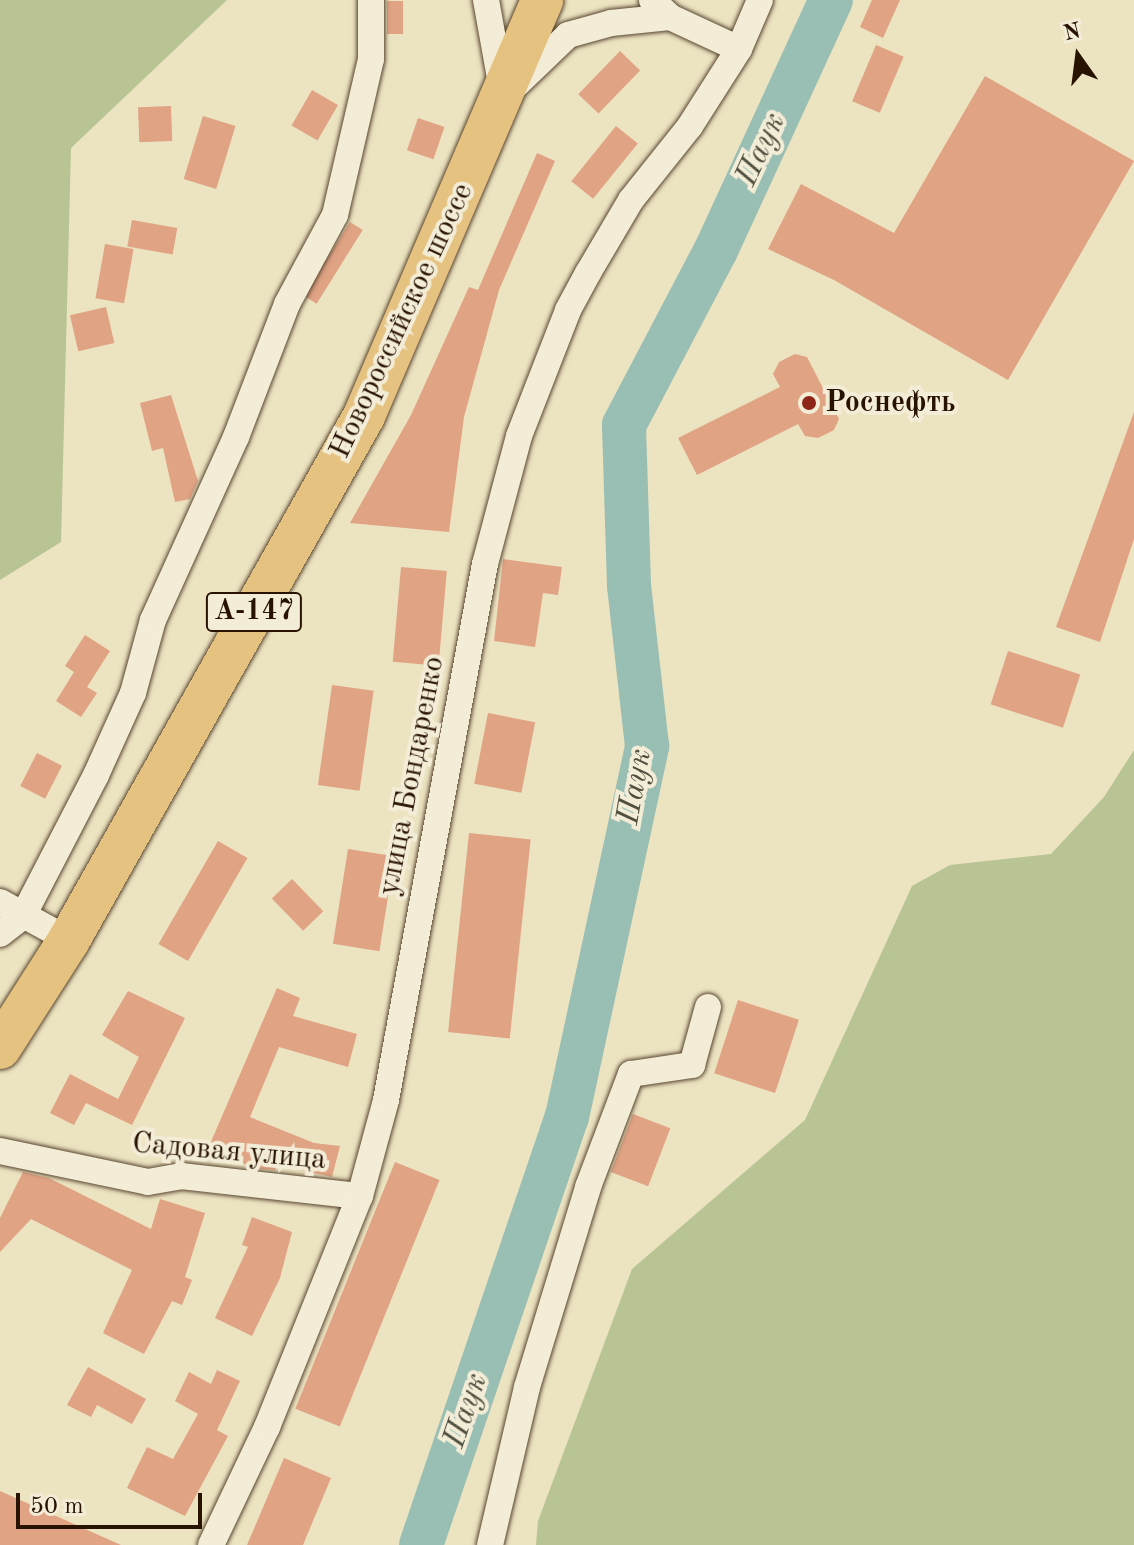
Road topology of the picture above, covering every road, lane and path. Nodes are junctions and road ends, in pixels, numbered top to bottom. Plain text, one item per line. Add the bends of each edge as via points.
1 (371, 0) edge
2 (486, 0) edge
3 (542, 0) edge
4 (760, 0) edge
5 (661, 9) edge
6 (739, 49) junction
7 (501, 100) junction
8 (0, 902) edge
9 (23, 916) junction
10 (0, 934) edge
11 (69, 940) junction
12 (708, 1007) dead end
13 (0, 1048) edge
14 (0, 1151) edge
15 (360, 1196) junction
16 (211, 1545) edge
17 (490, 1545) edge

1 - 9 street via 371,59 335,215 287,304 236,437 153,620 133,693
2 - 7 street via 501,61
3 - 7 highway, Новороссийское шоссе / А-147
4 - 6 street, улица Бондаренко
5 - 6 street
5 - 7 street via 568,35
6 - 15 street, улица Бондаренко via 690,126 631,200 588,273 519,436 485,564 386,1100
7 - 11 highway, Новороссийское шоссе / А-147 via 364,416
8 - 9 street
9 - 10 street
9 - 11 street
11 - 13 highway, Новороссийское шоссе / А-147
12 - 17 street via 692,1065 631,1074 588,1187 527,1387
14 - 15 street, Садовая улица via 148,1182 181,1176
15 - 16 street, улица Бондаренко via 267,1427

